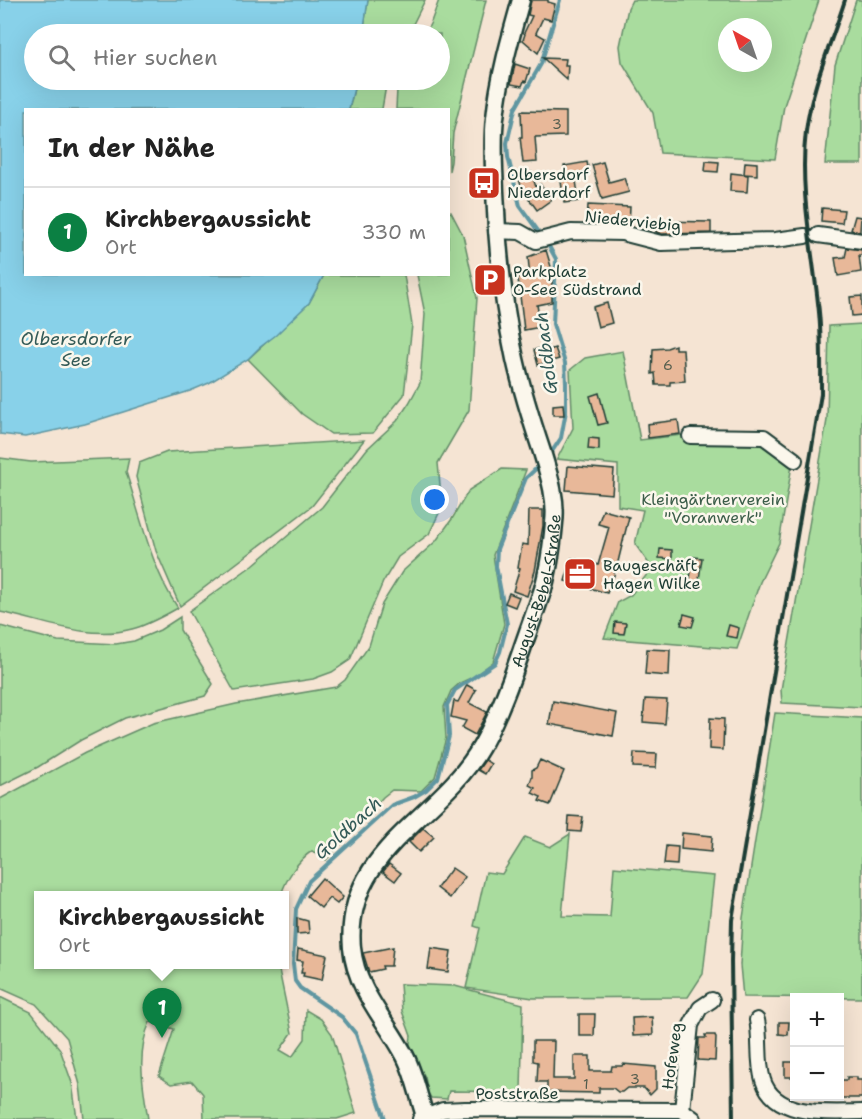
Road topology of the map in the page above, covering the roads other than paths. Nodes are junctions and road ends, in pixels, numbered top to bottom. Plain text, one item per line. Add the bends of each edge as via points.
1 (521, 0) edge
2 (496, 231) junction
3 (862, 241) edge
4 (690, 436) dead end
5 (795, 460) dead end
6 (712, 1000) dead end
7 (757, 1020) dead end
8 (682, 1110) junction
9 (862, 1112) edge
10 (610, 1114) edge
11 (424, 1119) edge
12 (694, 1119) edge

1 - 2 street, August-Bebel-Straße via 495,118
2 - 3 street, Niederviebig via 520,232 536,242 571,232 622,233 661,243 812,236
2 - 11 street, August-Bebel-Straße via 515,358 555,504 544,587 509,688 481,747 452,785 405,830 367,875 357,897 351,934 356,968 372,1004 406,1058
4 - 5 street via 764,437
6 - 8 street, Hofeweg via 700,1008 691,1025
7 - 9 street via 763,1079 777,1100 802,1112
8 - 10 street, Poststraße
8 - 12 street, Hofeweg
10 - 11 street, Poststraße via 443,1110

